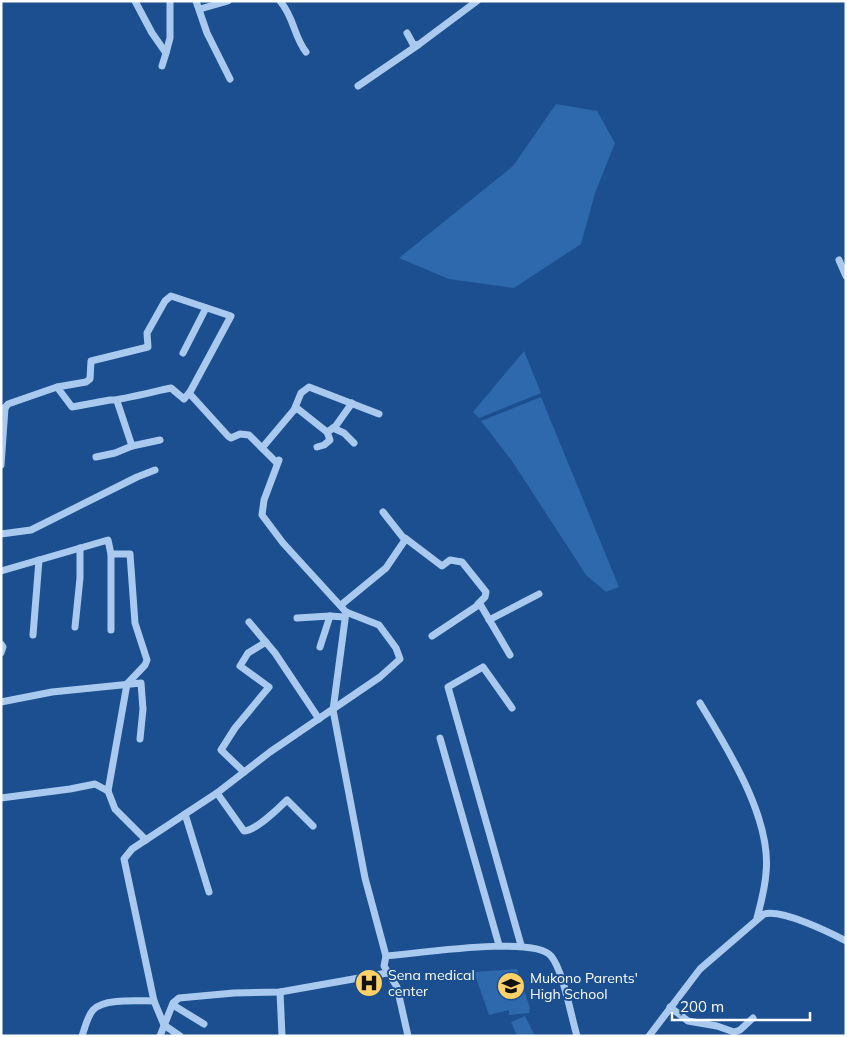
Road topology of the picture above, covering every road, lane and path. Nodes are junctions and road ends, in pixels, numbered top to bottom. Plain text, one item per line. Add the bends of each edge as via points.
1 (136, 1) edge
2 (170, 1) edge
3 (196, 1) edge
4 (228, 1) edge
5 (280, 1) edge
6 (477, 1) edge
7 (200, 9) junction
8 (407, 32) dead end
9 (418, 45) junction
10 (306, 52) dead end
11 (166, 53) junction
12 (162, 66) dead end
13 (230, 79) dead end
14 (358, 86) dead end
15 (839, 260) dead end
16 (846, 276) edge
17 (206, 308) junction
18 (183, 353) dead end
19 (57, 386) junction
20 (189, 393) junction
21 (117, 401) junction
22 (352, 403) junction
23 (3, 410) edge
24 (294, 410) junction
25 (379, 414) dead end
26 (330, 430) junction
27 (160, 440) dead end
28 (354, 443) dead end
29 (132, 446) junction
30 (317, 447) dead end
31 (262, 448) junction
32 (96, 457) dead end
33 (1, 465) edge
34 (155, 470) dead end
35 (383, 512) dead end
36 (1, 534) edge
37 (404, 538) junction
38 (80, 548) junction
39 (111, 554) junction
40 (39, 560) junction
41 (1, 571) edge
42 (539, 594) dead end
43 (478, 604) junction
44 (341, 605) junction
45 (345, 614) junction
46 (330, 616) junction
47 (298, 618) dead end
48 (489, 620) junction
49 (249, 622) dead end
50 (75, 627) dead end
51 (111, 630) dead end
52 (34, 635) dead end
53 (432, 636) dead end
54 (266, 642) junction
55 (1, 644) edge
56 (320, 647) dead end
57 (1, 653) edge
58 (510, 655) dead end
59 (127, 684) junction
60 (1, 702) edge
61 (700, 703) dead end
62 (512, 708) dead end
63 (333, 710) junction
64 (319, 719) junction
65 (440, 738) dead end
66 (140, 739) dead end
67 (244, 772) junction
68 (108, 791) junction
69 (217, 793) junction
70 (1, 798) edge
71 (185, 814) junction
72 (313, 826) dead end
73 (146, 840) junction
74 (209, 892) dead end
75 (757, 919) junction
76 (846, 941) edge
77 (499, 945) junction
78 (521, 945) junction
79 (386, 956) junction
80 (387, 973) junction
81 (280, 992) junction
82 (154, 1001) junction
83 (173, 1005) junction
84 (670, 1007) junction
85 (753, 1018) dead end
86 (204, 1024) dead end
87 (164, 1025) junction
88 (82, 1036) edge
89 (160, 1036) edge
90 (180, 1036) edge
91 (282, 1036) edge
92 (408, 1036) edge
93 (577, 1036) edge
94 (649, 1036) edge

1 - 11 street
2 - 11 street via 170,38
3 - 7 street
4 - 7 street
5 - 10 street via 292,19 298,42
6 - 9 street
7 - 13 street via 207,33
8 - 9 street
9 - 14 street
11 - 12 street
15 - 16 street
17 - 18 street
17 - 19 street via 171,296 167,298 147,333 148,346 91,361 90,379 86,382
17 - 20 street via 231,316
19 - 21 street via 72,407
19 - 23 street via 8,404
20 - 21 street via 184,399 171,388 127,396
20 - 31 street via 228,436 249,435
21 - 29 street
22 - 24 street via 309,387 301,393
22 - 25 street
22 - 26 street
23 - 33 street
24 - 26 street via 298,409
24 - 31 street
26 - 28 street via 344,433
26 - 30 street via 328,442
27 - 29 street
29 - 32 street
31 - 44 street via 278,462 262,505 262,515 283,543
34 - 36 street via 31,530
35 - 37 street
37 - 43 street via 442,566 450,560 462,562 486,592
37 - 44 street via 386,568
38 - 39 street via 108,540
38 - 40 street
38 - 50 street
39 - 51 street
39 - 59 street via 130,554 135,623 146,660
40 - 41 street
40 - 52 street
42 - 48 street
43 - 48 street
43 - 53 street
44 - 45 street
45 - 46 street
45 - 63 street
45 - 63 street via 379,625 400,659
46 - 47 street
46 - 56 street
48 - 58 street
49 - 54 street
54 - 64 street
54 - 67 street via 248,653 240,666 269,687 221,750
55 - 57 street
59 - 60 street via 52,692
59 - 66 street via 143,684
59 - 68 street
61 - 75 street via 739,770 759,821 766,872
62 - 78 street via 483,667 448,687
63 - 64 street
63 - 79 street via 365,878
64 - 67 street
65 - 77 street
67 - 69 street
68 - 70 street via 95,784
68 - 73 street via 115,809
69 - 71 street
69 - 72 street via 244,831 280,809 288,800
71 - 73 street
71 - 74 street
73 - 82 street via 128,852 124,859
75 - 76 street via 772,912
75 - 84 street via 700,969
77 - 78 street
77 - 79 street
78 - 93 street via 542,949 556,963
79 - 80 street via 384,966
80 - 81 street
80 - 92 street via 399,992
81 - 83 street via 182,998
81 - 91 street
82 - 87 street
82 - 88 street via 117,1001 96,1008
83 - 86 street
83 - 87 street
84 - 85 street via 688,1021 734,1032
84 - 94 street
87 - 89 street
87 - 90 street

